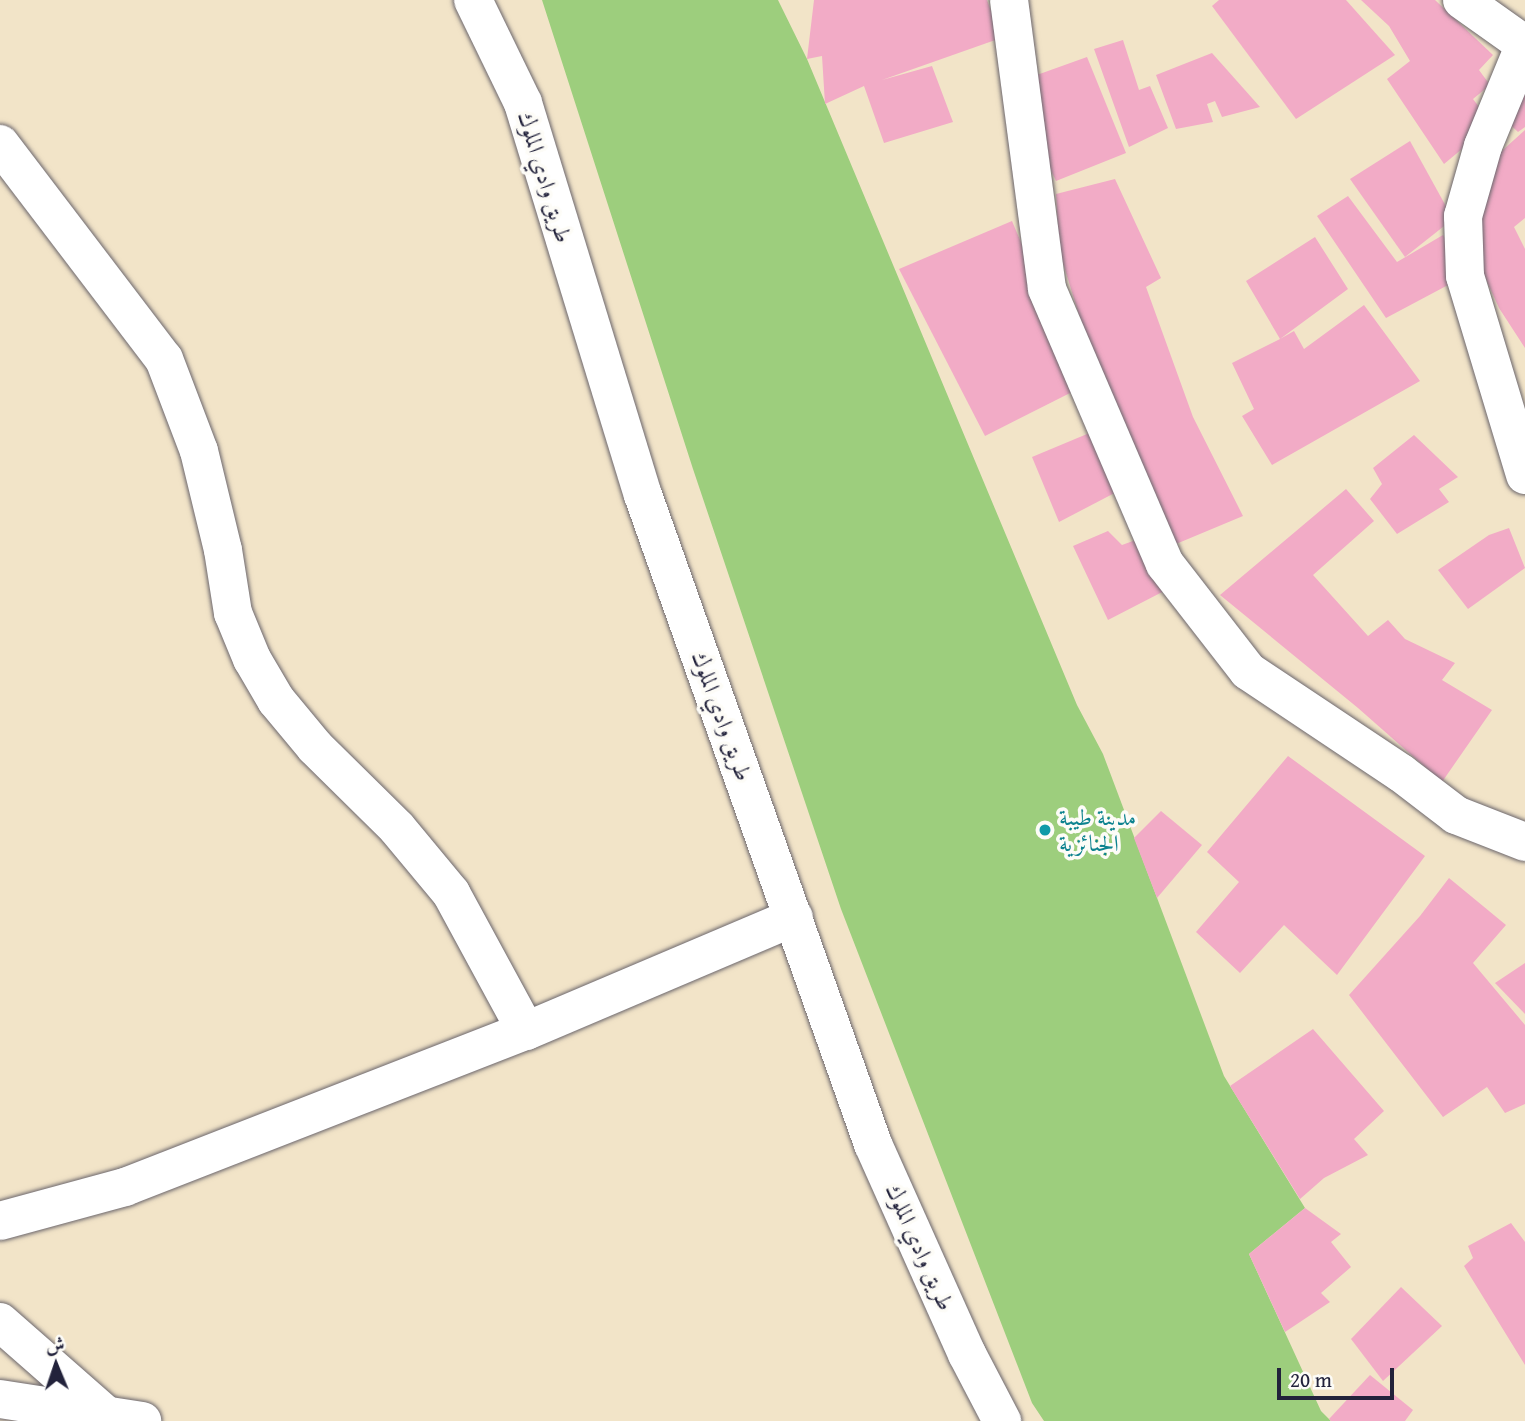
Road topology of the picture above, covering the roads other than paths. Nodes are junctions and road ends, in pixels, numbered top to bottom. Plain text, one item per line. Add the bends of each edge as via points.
1 (473, 0) edge
2 (1009, 0) edge
3 (1462, 0) edge
4 (1524, 44) edge
5 (0, 144) edge
6 (1525, 475) edge
7 (1525, 842) edge
8 (794, 917) junction
9 (526, 1031) junction
10 (0, 1221) edge
11 (0, 1322) edge
12 (0, 1399) edge
13 (124, 1418) edge
14 (1002, 1421) edge

1 - 8 street, طريق وادي الملوك via 523,103 643,495
2 - 7 street via 1046,289 1165,564 1248,671 1456,815
3 - 4 street
4 - 6 street via 1483,146 1463,216 1465,276
5 - 9 street via 164,359 198,451 223,550 233,613 276,700 315,747 397,828 451,893
8 - 9 street
8 - 14 street, طريق وادي الملوك via 873,1144
9 - 10 street via 125,1187
11 - 13 street
12 - 13 street

